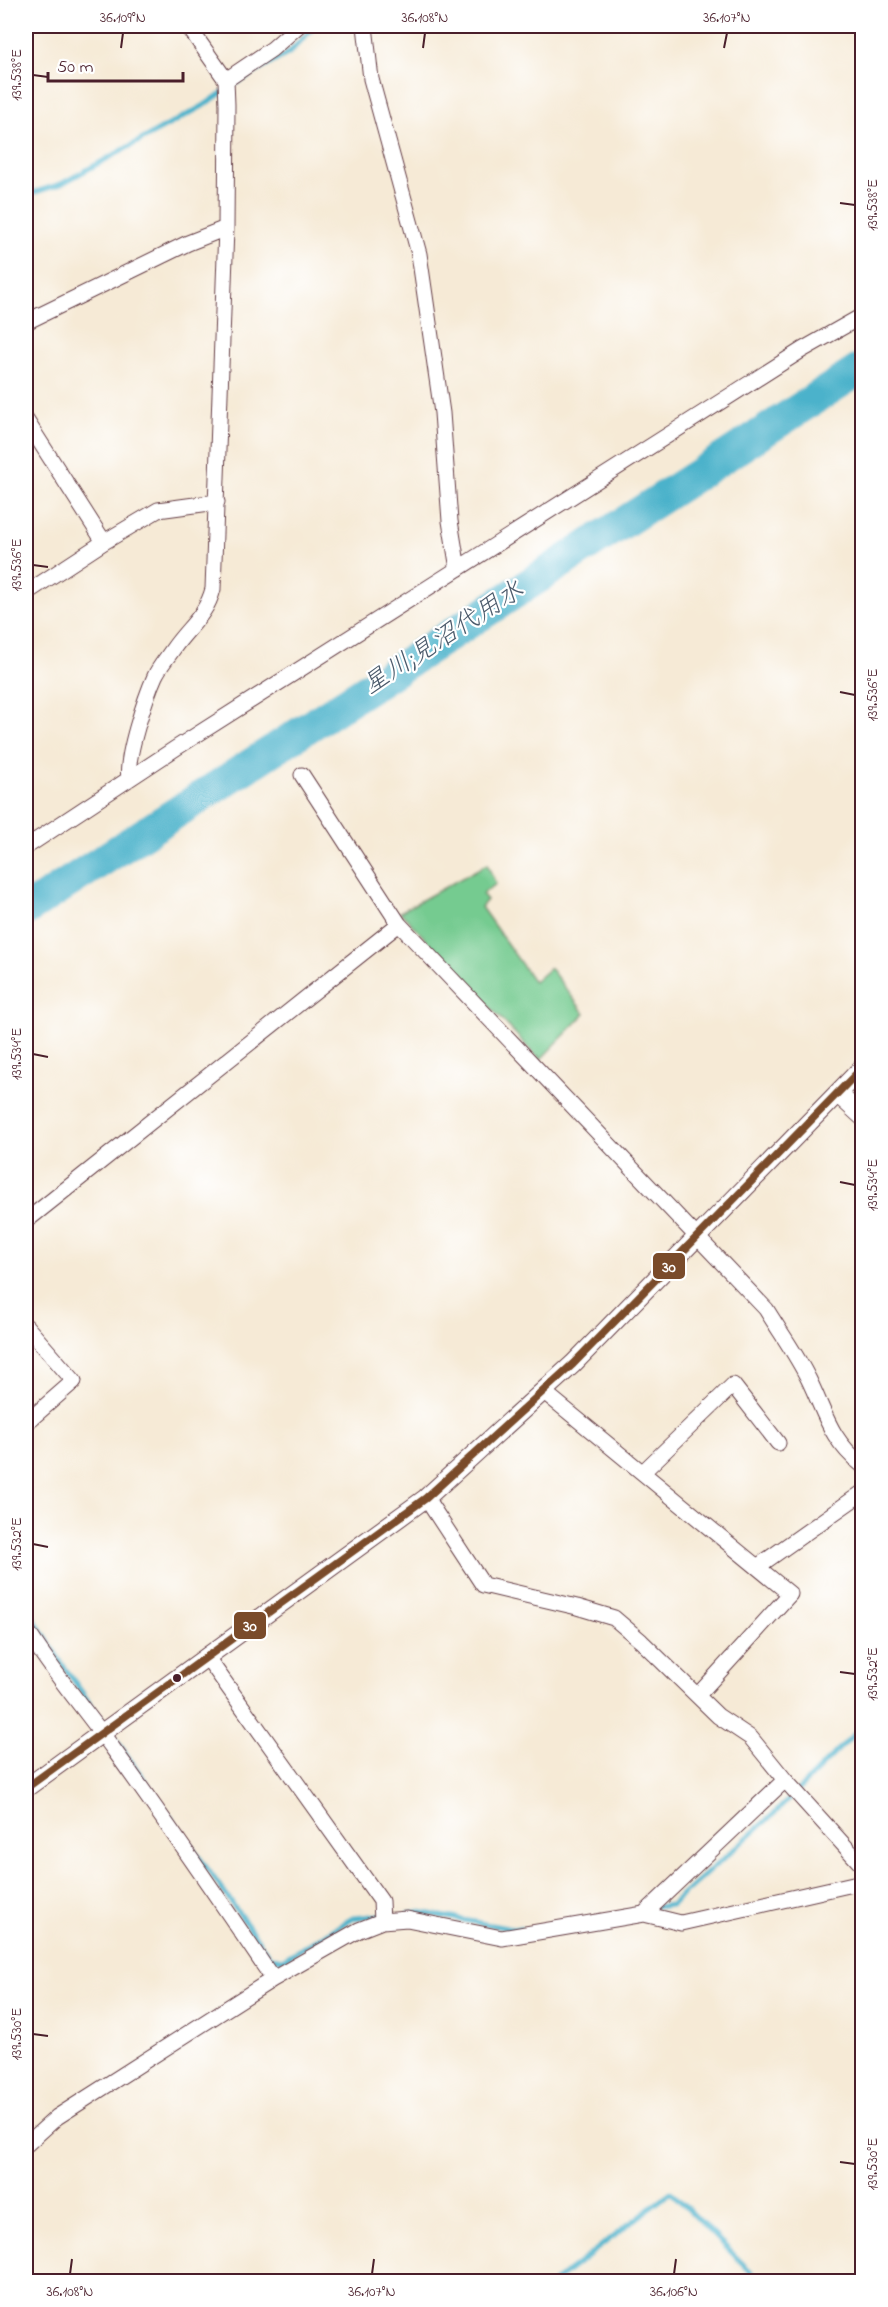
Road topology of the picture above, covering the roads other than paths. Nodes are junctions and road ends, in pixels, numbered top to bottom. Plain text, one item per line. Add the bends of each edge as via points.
1 (188, 26) edge
2 (298, 26) edge
3 (365, 26) edge
4 (226, 80) junction
5 (226, 228) junction
6 (862, 316) edge
7 (26, 322) edge
8 (26, 420) edge
9 (217, 502) junction
10 (104, 542) junction
11 (458, 569) junction
12 (26, 593) edge
13 (302, 775) dead end
14 (129, 779) junction
15 (26, 847) edge
16 (399, 924) junction
17 (862, 1068) edge
18 (838, 1094) junction
19 (862, 1116) edge
20 (26, 1221) edge
21 (696, 1237) junction
22 (26, 1326) edge
23 (543, 1391) junction
24 (26, 1423) edge
25 (778, 1443) dead end
26 (862, 1465) edge
27 (642, 1472) junction
28 (862, 1493) edge
29 (426, 1498) junction
30 (757, 1567) junction
31 (26, 1629) edge
32 (206, 1656) junction
33 (698, 1695) junction
34 (100, 1733) junction
35 (785, 1780) junction
36 (26, 1788) edge
37 (861, 1859) edge
38 (862, 1882) edge
39 (644, 1914) junction
40 (382, 1921) junction
41 (273, 1978) junction
42 (26, 2145) edge

1 - 4 street
2 - 4 street
3 - 11 street via 370,80 419,254 442,412 450,521
4 - 5 street
5 - 7 street
5 - 9 street
6 - 11 street via 802,350
8 - 10 street
9 - 10 street via 158,510
9 - 14 street via 209,605 155,676 132,746
10 - 12 street
11 - 14 street
13 - 16 street
14 - 15 street
16 - 20 street
16 - 21 street
17 - 18 street
18 - 19 street
18 - 21 street
21 - 23 street
21 - 26 street via 766,1309 809,1380 826,1422 846,1452
22 - 24 street via 74,1381
23 - 27 street
23 - 29 street
25 - 27 street via 733,1385
27 - 30 street
28 - 30 street
29 - 32 street
29 - 33 street via 483,1585 614,1618
30 - 33 street via 790,1594
31 - 34 street
32 - 34 street
32 - 40 street via 381,1901
33 - 35 street via 718,1716 751,1738
34 - 36 street
34 - 41 street
35 - 37 street
35 - 39 street
38 - 39 street via 681,1923
39 - 40 street via 502,1938 407,1919
40 - 41 street
41 - 42 street via 57,2117

